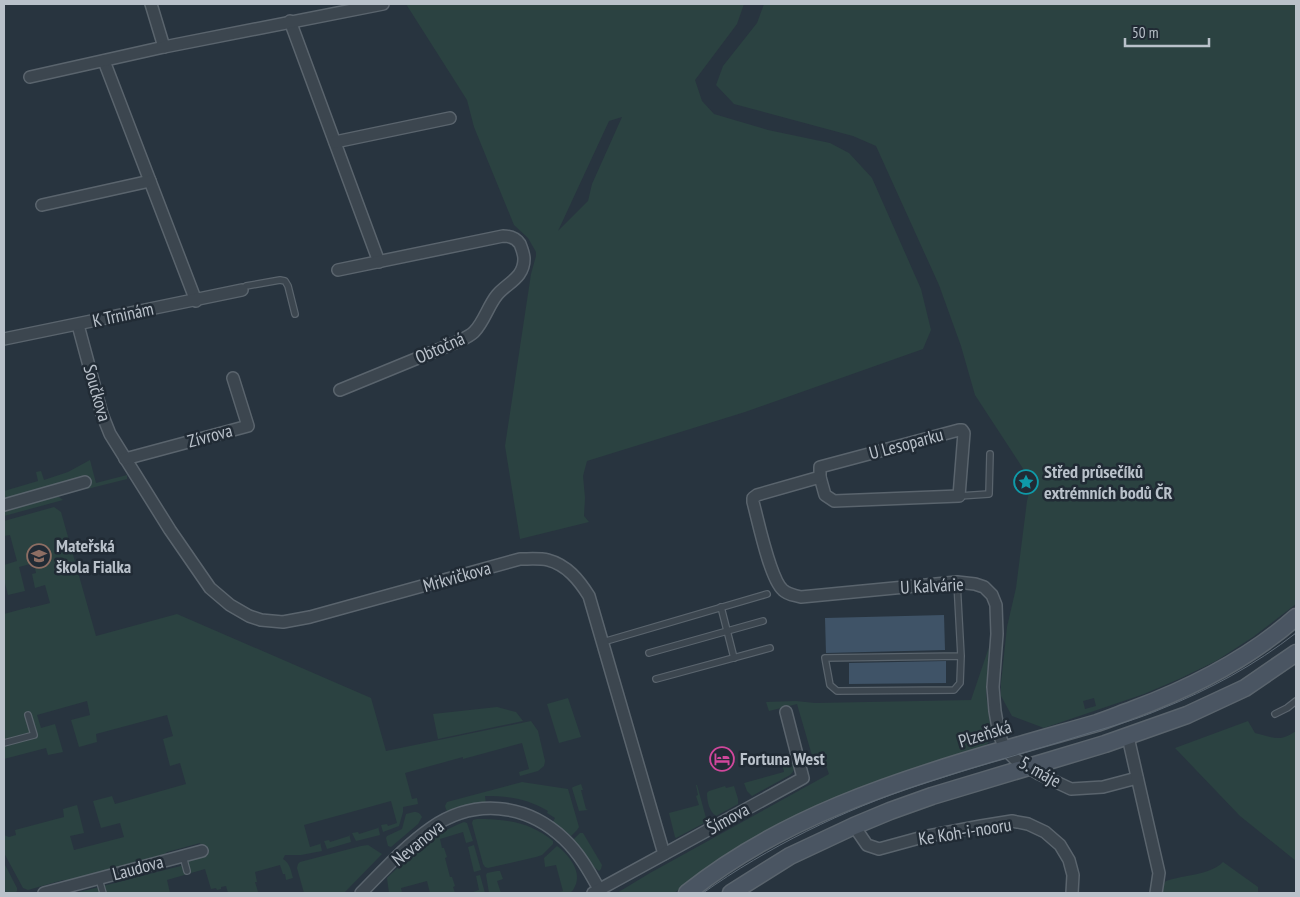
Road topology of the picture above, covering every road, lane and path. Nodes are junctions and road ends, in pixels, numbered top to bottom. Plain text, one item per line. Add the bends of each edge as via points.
1 (151, 4) edge
2 (383, 4) edge
3 (290, 22) junction
4 (164, 47) junction
5 (104, 60) junction
6 (30, 77) dead end
7 (450, 118) dead end
8 (335, 142) junction
9 (150, 181) junction
10 (42, 205) dead end
11 (379, 262) junction
12 (338, 270) dead end
13 (242, 290) joint
14 (196, 300) junction
15 (296, 314) dead end
16 (78, 324) junction
17 (4, 339) edge
18 (233, 378) dead end
19 (340, 390) dead end
20 (990, 454) dead end
21 (125, 459) junction
22 (820, 477) junction
23 (85, 482) dead end
24 (959, 496) junction
25 (4, 505) edge
26 (956, 582) junction
27 (767, 594) dead end
28 (801, 596) joint
29 (720, 607) junction
30 (1296, 617) edge
31 (763, 621) dead end
32 (727, 631) junction
33 (603, 642) junction
34 (770, 648) dead end
35 (649, 653) dead end
36 (1296, 653) edge
37 (961, 656) junction
38 (734, 658) junction
39 (656, 679) dead end
40 (1296, 701) edge
41 (786, 712) dead end
42 (1275, 714) dead end
43 (28, 715) dead end
44 (1128, 737) junction
45 (4, 743) edge
46 (1005, 749) junction
47 (1028, 767) junction
48 (1137, 778) junction
49 (854, 826) junction
50 (202, 851) dead end
51 (664, 854) junction
52 (183, 856) junction
53 (187, 871) dead end
54 (99, 878) junction
55 (596, 891) edge
56 (44, 893) edge
57 (103, 893) edge
58 (361, 893) edge
59 (686, 893) edge
60 (731, 893) edge
61 (1072, 893) edge
62 (1156, 893) edge

1 - 4 street
2 - 3 street
3 - 4 street
3 - 8 street
4 - 5 street
5 - 6 street
5 - 9 street
7 - 8 street
8 - 11 street
9 - 10 street
9 - 14 street
11 - 12 street
11 - 19 street, Obtočná via 509,236 520,244 524,256 520,274 495,297 475,331 457,342
13 - 14 street, K Trninám
13 - 15 lane via 246,286 285,281
14 - 16 street, K Trninám
16 - 17 street, K Trninám
16 - 21 street, Součkova via 102,414
18 - 21 street, Zívrova via 248,426
20 - 24 lane via 988,494
21 - 33 street, Mrkvičkova via 210,588 249,616 272,622 310,618 520,559 548,560 564,566 579,580 589,596
22 - 24 street via 825,495 834,501
22 - 24 street, U Lesoparku via 820,467 962,430
22 - 28 street, U Lesoparku via 756,495 752,499 777,583 789,594
23 - 25 street
26 - 28 street, U Kalvárie
26 - 37 lane
26 - 46 street, U Kalvárie via 984,587 996,605 993,687 999,734
27 - 29 lane
29 - 32 lane
29 - 33 lane
30 - 46 main road, Plzeňská via 1229,665 1165,698 1099,722
31 - 32 lane
32 - 35 lane
32 - 38 lane
33 - 51 street, Mrkvičkova
34 - 38 lane
36 - 44 main road via 1245,688 1188,715
37 - 37 lane via 960,683 954,690 837,691 830,685 824,658
38 - 39 lane
40 - 42 lane
41 - 51 street, Šímova via 803,778
43 - 45 lane via 34,735
44 - 47 main road
44 - 48 street
46 - 47 street, 5. máje
46 - 59 main road, Plzeňská via 888,786 828,810 736,858
47 - 48 street, 5. máje via 1071,789 1103,787
47 - 49 main road via 932,796
48 - 62 street via 1159,873
49 - 60 main road via 790,856
49 - 61 street, Ke Koh-i-nooru via 867,845 879,849 981,826 1012,821 1028,824 1046,832 1060,844 1073,875
50 - 52 street, Laudova
51 - 55 street, Šímova
52 - 53 lane
52 - 54 street, Laudova
54 - 56 street, Laudova
54 - 57 lane
55 - 58 street, Nevanova via 577,853 548,826 510,810 476,809 461,812 431,828

